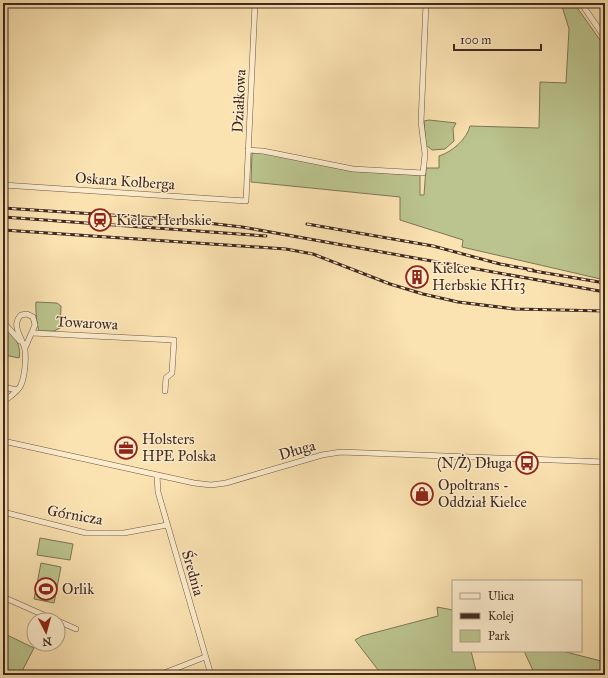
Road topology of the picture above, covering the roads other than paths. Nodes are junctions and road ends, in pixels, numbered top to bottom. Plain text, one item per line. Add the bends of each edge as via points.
1 (255, 3) edge
2 (426, 3) edge
3 (581, 3) edge
4 (605, 38) edge
5 (248, 150) junction
6 (3, 185) edge
7 (246, 201) joint
8 (3, 322) edge
9 (5, 327) edge
10 (32, 333) junction
11 (25, 348) junction
12 (3, 387) edge
13 (16, 390) junction
14 (164, 391) dead end
15 (3, 402) edge
16 (3, 441) edge
17 (605, 462) edge
18 (157, 476) junction
19 (3, 512) edge
20 (167, 525) junction
21 (3, 597) edge
22 (37, 612) edge
23 (66, 625) edge
24 (76, 629) dead end
25 (205, 657) junction
26 (3, 671) edge
27 (13, 675) edge
28 (159, 675) edge
29 (211, 675) edge

1 - 5 street, Działkowa
2 - 5 street via 421,122 424,154 422,173 354,168 263,150
3 - 4 street
5 - 7 street, Działkowa
6 - 7 street, Oskara Kolberga
8 - 9 street
9 - 11 street
10 - 11 street
10 - 11 street via 35,323 33,317 21,315 16,325
10 - 14 street, Towarowa via 174,340 172,373 166,378
11 - 13 street via 23,376
12 - 13 street
13 - 15 street
16 - 18 street, Długa
17 - 18 street, Długa via 348,451 322,455 218,484 194,483
18 - 20 street, Średnia via 157,488
19 - 20 street, Górnicza via 86,532 124,532
20 - 25 street, Średnia
21 - 22 street
23 - 24 street
25 - 28 street
25 - 29 street, Średnia
26 - 27 street

